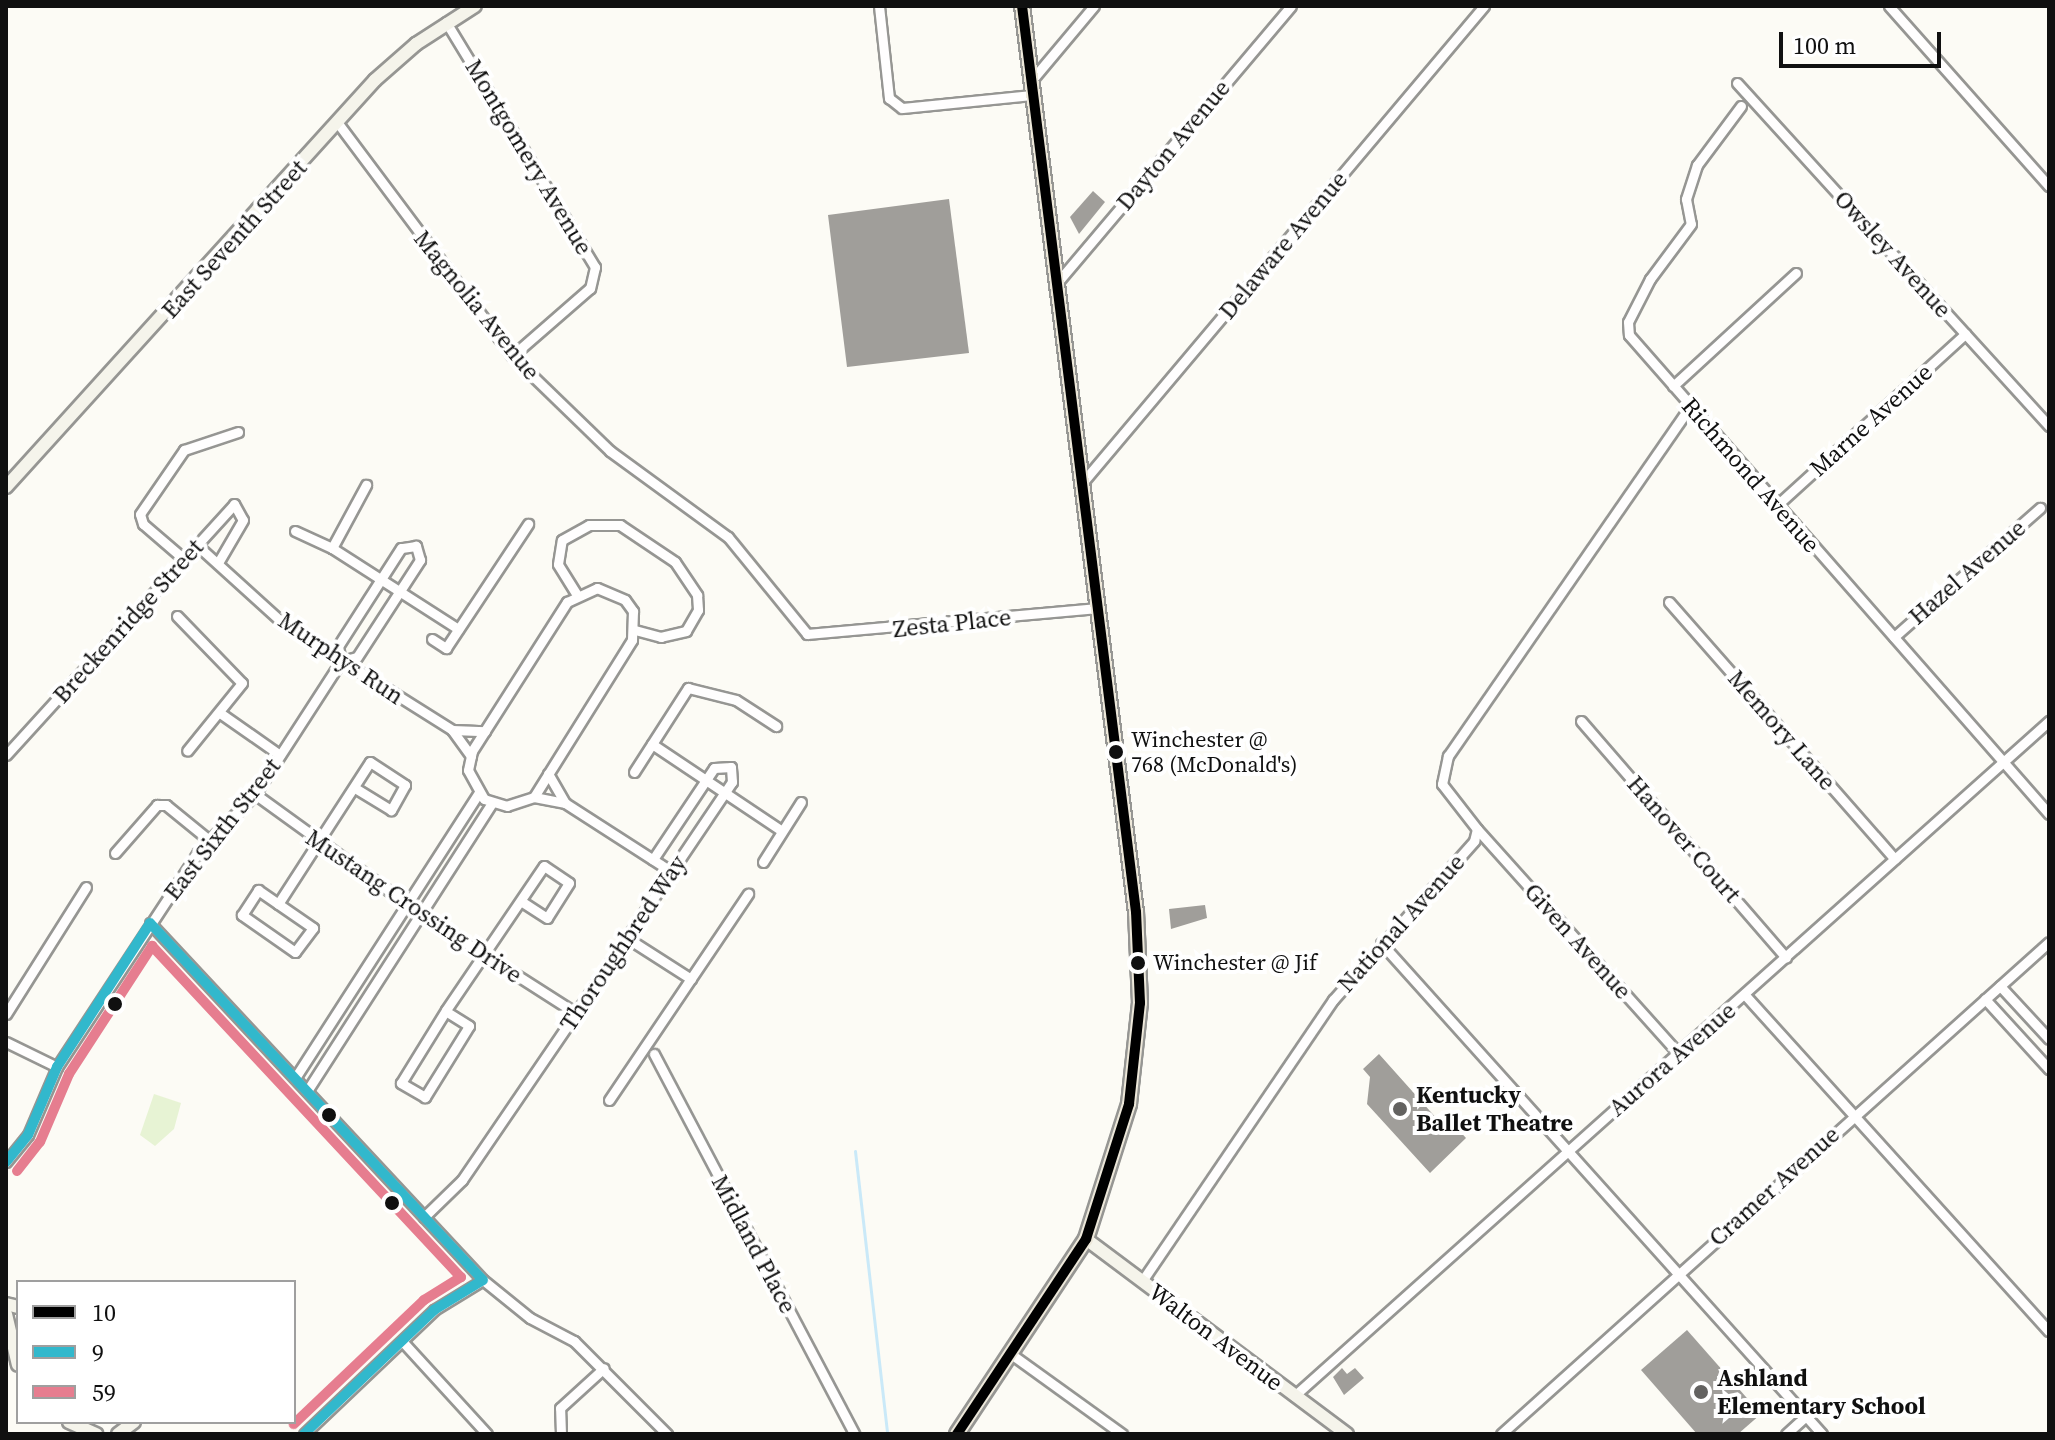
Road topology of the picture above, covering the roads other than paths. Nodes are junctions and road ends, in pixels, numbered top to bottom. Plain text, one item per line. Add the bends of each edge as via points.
1 (475, 6) edge
2 (879, 6) edge
3 (1022, 6) edge
4 (1094, 6) edge
5 (1291, 6) edge
6 (1484, 6) edge
7 (1889, 6) edge
8 (446, 22) junction
9 (1737, 83) dead end
10 (1031, 88) junction
11 (1741, 106) dead end
12 (337, 122) junction
13 (2049, 186) edge
14 (1796, 273) dead end
15 (1056, 284) junction
16 (1965, 334) junction
17 (512, 356) junction
18 (1673, 386) junction
19 (1690, 407) junction
20 (2049, 426) edge
21 (238, 432) dead end
22 (1082, 483) junction
23 (366, 485) dead end
24 (6, 486) edge
25 (1776, 506) junction
26 (2040, 508) dead end
27 (528, 524) dead end
28 (295, 531) dead end
29 (199, 547) junction
30 (332, 548) junction
31 (185, 560) junction
32 (219, 561) junction
33 (381, 578) junction
34 (400, 592) junction
35 (577, 595) junction
36 (1669, 602) dead end
37 (1098, 608) junction
38 (177, 616) dead end
39 (458, 629) junction
40 (634, 630) junction
41 (807, 634) joint
42 (1894, 637) junction
43 (432, 639) dead end
44 (341, 661) junction
45 (220, 713) junction
46 (1581, 721) dead end
47 (2049, 721) edge
48 (776, 726) dead end
49 (452, 730) junction
50 (485, 731) junction
51 (652, 744) junction
52 (187, 751) dead end
53 (6, 755) edge
54 (280, 755) junction
55 (471, 756) junction
56 (2001, 763) junction
57 (634, 772) dead end
58 (548, 774) junction
59 (705, 780) junction
60 (355, 788) junction
61 (479, 793) junction
62 (725, 793) junction
63 (255, 794) junction
64 (534, 797) junction
65 (801, 802) dead end
66 (492, 803) junction
67 (565, 803) junction
68 (2049, 814) edge
69 (1477, 829) junction
70 (782, 831) junction
71 (209, 840) junction
72 (318, 843) junction
73 (115, 853) dead end
74 (653, 859) junction
75 (1895, 859) junction
76 (763, 862) dead end
77 (672, 872) junction
78 (86, 887) dead end
79 (748, 894) dead end
80 (521, 901) junction
81 (278, 904) junction
82 (408, 905) junction
83 (421, 914) junction
84 (150, 923) junction
85 (627, 938) junction
86 (2049, 942) edge
87 (1381, 943) junction
88 (485, 955) junction
89 (1786, 958) junction
90 (691, 979) junction
91 (2000, 986) junction
92 (1745, 995) junction
93 (1985, 999) junction
94 (447, 1012) junction
95 (576, 1013) junction
96 (6, 1014) edge
97 (2037, 1026) junction
98 (2022, 1039) junction
99 (2049, 1039) edge
100 (6, 1042) edge
101 (654, 1054) dead end
102 (1679, 1054) junction
103 (57, 1067) junction
104 (2049, 1069) edge
105 (295, 1078) junction
106 (307, 1091) junction
107 (609, 1100) dead end
108 (1855, 1114) junction
109 (1569, 1149) junction
110 (6, 1162) edge
111 (424, 1217) junction
112 (1086, 1239) junction
113 (1678, 1272) junction
114 (483, 1280) junction
115 (1142, 1281) junction
116 (6, 1314) edge
117 (16, 1322) edge
118 (2049, 1331) edge
119 (11, 1334) junction
120 (402, 1341) junction
121 (1011, 1354) junction
122 (16, 1356) edge
123 (604, 1368) junction
124 (1294, 1396) junction
125 (1806, 1416) junction
126 (74, 1424) edge
127 (308, 1433) edge
128 (96, 1434) edge
129 (487, 1434) edge
130 (561, 1434) edge
131 (667, 1434) edge
132 (854, 1434) edge
133 (957, 1434) edge
134 (1122, 1434) edge
135 (1347, 1434) edge
136 (1501, 1434) edge
137 (1786, 1434) edge
138 (1822, 1434) edge

1 - 8 street, East Seventh Street
2 - 10 street via 889,98 902,108
3 - 10 main road
4 - 10 street
5 - 15 street, Dayton Avenue
6 - 22 street, Delaware Avenue
7 - 13 street
8 - 12 street, East Seventh Street via 395,61
8 - 17 street, Montgomery Avenue via 595,267 590,288
9 - 16 street, Owsley Avenue
10 - 15 main road
11 - 18 street, Richmond Avenue via 1697,165 1686,199 1691,224 1673,244 1628,322 1629,335
12 - 17 street, Magnolia Avenue
12 - 24 street, East Seventh Street
14 - 18 street
15 - 22 main road
16 - 20 street, Owsley Avenue
16 - 25 street, Marne Avenue
17 - 41 street, Magnolia Avenue via 610,451 728,537
18 - 19 street, Richmond Avenue
19 - 25 street, Richmond Avenue
19 - 69 street, National Avenue via 1448,756 1442,784
21 - 31 street via 184,450 140,514 143,524
22 - 37 main road
23 - 30 street
25 - 42 street, Richmond Avenue
26 - 42 street, Hazel Avenue
27 - 39 street
28 - 30 street
29 - 31 street, Breckenridge Street
29 - 32 street, Murphys Run
29 - 32 street, Breckenridge Street via 225,507 238,506 243,520
30 - 33 street
31 - 53 street, Breckenridge Street
32 - 44 street, Murphys Run via 284,624
33 - 34 street
33 - 34 street, East Sixth Street via 401,548 416,546 420,560
33 - 44 street, East Sixth Street via 338,646
34 - 39 street
34 - 44 street, East Sixth Street via 357,657
35 - 40 street via 597,588 612,592 633,611
35 - 40 street via 558,564 562,540 589,525 620,525 675,562 697,595 698,610 686,631 661,637
35 - 50 street
36 - 75 street, Memory Lane
37 - 41 street, Zesta Place
37 - 112 main road via 1136,912 1140,1003 1129,1104
38 - 45 street via 242,683
39 - 43 street via 446,648
40 - 58 street
42 - 56 street, Richmond Avenue
44 - 49 street, Murphys Run
44 - 54 street, East Sixth Street
45 - 52 street
45 - 54 street
46 - 89 street, Hanover Court
47 - 56 street, Aurora Avenue
48 - 51 street via 736,700 688,688
49 - 50 street
49 - 55 street, Murphys Run
50 - 55 street
51 - 57 street
51 - 59 street
54 - 63 street, East Sixth Street
55 - 61 street via 468,770
56 - 68 street, Richmond Avenue
56 - 75 street, Aurora Avenue
58 - 64 street
58 - 67 street
59 - 62 street
59 - 62 street via 717,765 731,767 734,777
59 - 74 street, Thoroughbred Way
60 - 60 street via 370,762 405,785 391,810
60 - 72 street
61 - 66 street
61 - 82 street
62 - 70 street
62 - 77 street, Thoroughbred Way
63 - 71 street, East Sixth Street
63 - 72 street, Mustang Crossing Drive
64 - 66 street via 517,805
64 - 67 street
65 - 70 street
66 - 83 street
67 - 74 street
69 - 87 street, National Avenue via 1472,845
69 - 102 street, Given Avenue
70 - 76 street
71 - 73 street via 166,805 157,805
71 - 84 street, East Sixth Street
72 - 81 street
72 - 82 street, Mustang Crossing Drive
74 - 77 street
75 - 89 street, Aurora Avenue
77 - 85 street, Thoroughbred Way
78 - 96 street
79 - 90 street
80 - 80 street via 544,866 569,883 547,918
80 - 88 street
81 - 81 street via 258,890 242,915 295,952 313,928
82 - 83 street, Mustang Crossing Drive
82 - 105 street
83 - 88 street, Mustang Crossing Drive
83 - 106 street
84 - 103 street, East Sixth Street
84 - 105 street
85 - 90 street
85 - 95 street, Thoroughbred Way
86 - 91 street, Cramer Avenue
87 - 109 street
87 - 115 street, National Avenue via 1311,1029
88 - 94 street
88 - 95 street, Mustang Crossing Drive
89 - 92 street, Aurora Avenue
90 - 107 street
91 - 93 street, Cramer Avenue
91 - 97 street
92 - 102 street, Aurora Avenue
92 - 108 street
93 - 98 street
93 - 108 street, Cramer Avenue
94 - 94 street via 469,1026 425,1097 401,1083
95 - 111 street, Thoroughbred Way via 462,1180
97 - 98 street
97 - 99 street
98 - 104 street
100 - 103 street
101 - 132 street, Midland Place
102 - 109 street, Aurora Avenue
103 - 110 street, East Sixth Street via 28,1135
105 - 106 street
106 - 111 street
108 - 113 street, Cramer Avenue
108 - 118 street
109 - 113 street
109 - 124 street, Aurora Avenue
111 - 114 street
112 - 115 street, Walton Avenue
112 - 121 main road
113 - 125 street
113 - 136 street, Cramer Avenue
114 - 120 street via 434,1310
114 - 123 street
115 - 124 street, Walton Avenue
116 - 119 street
117 - 119 street
119 - 122 street
120 - 127 street
120 - 129 street
121 - 133 main road
121 - 134 street
123 - 130 street via 560,1408
123 - 131 street
124 - 135 street, Walton Avenue
125 - 137 street
125 - 138 street
126 - 128 street

